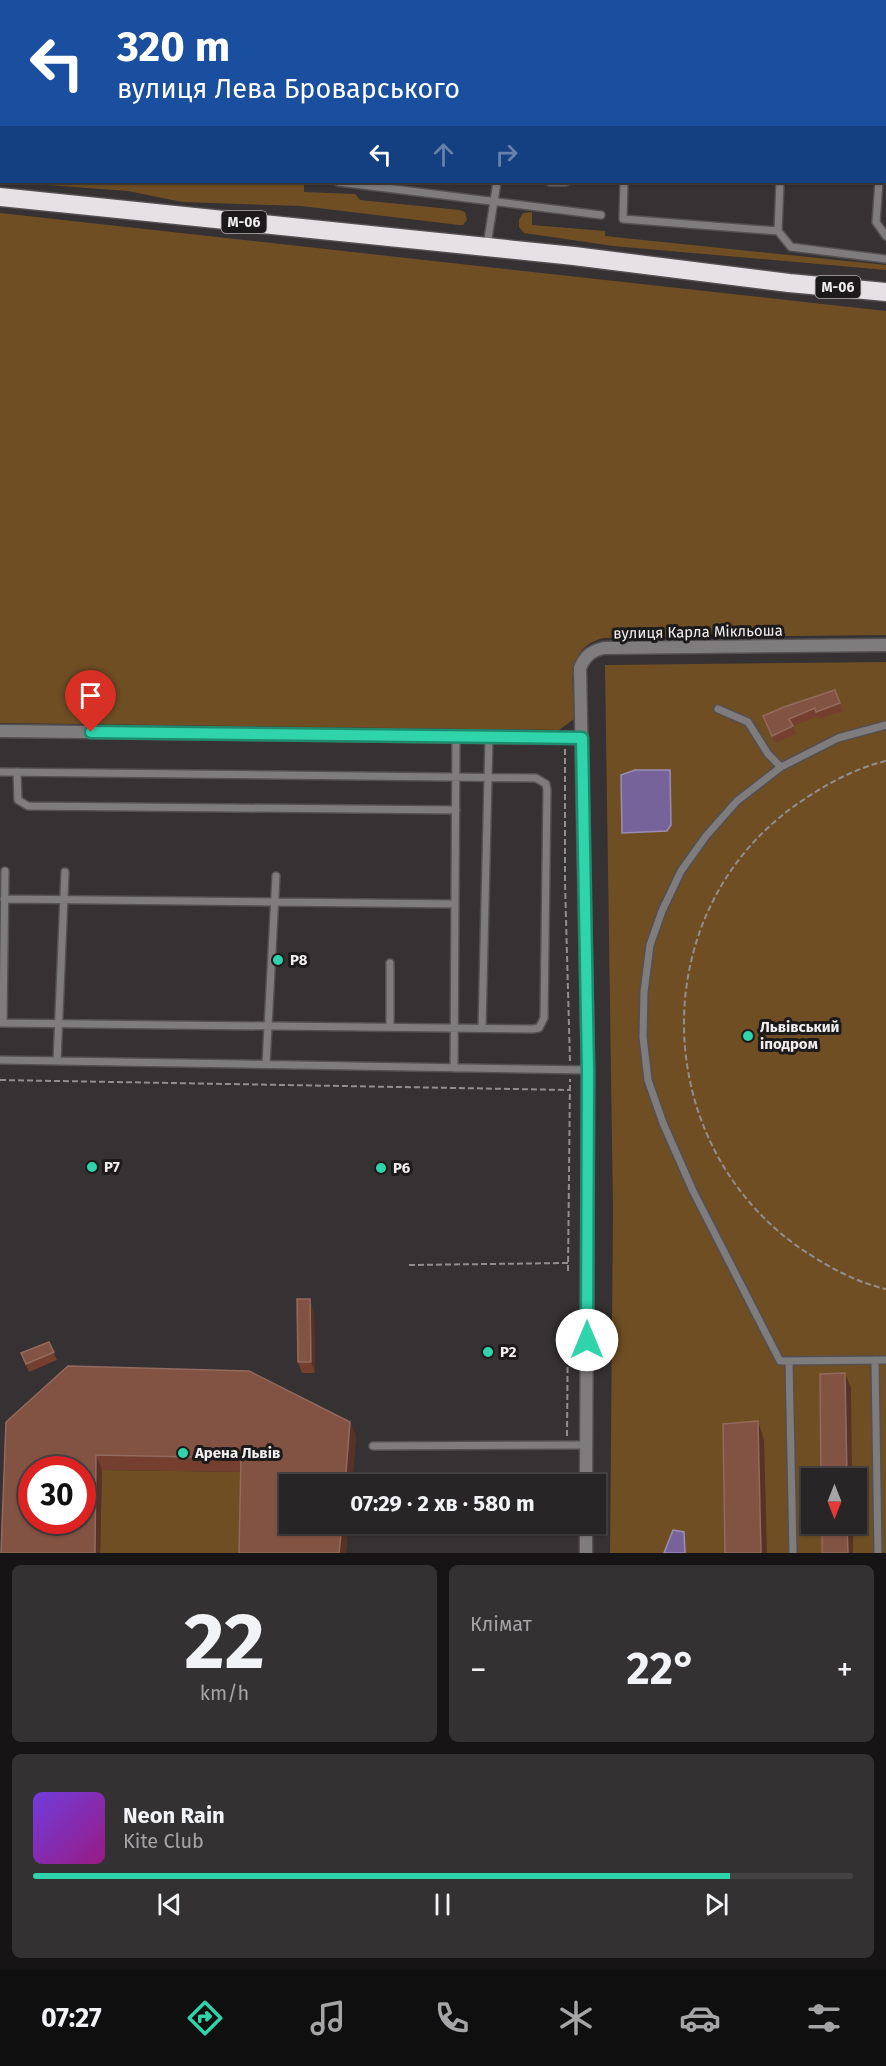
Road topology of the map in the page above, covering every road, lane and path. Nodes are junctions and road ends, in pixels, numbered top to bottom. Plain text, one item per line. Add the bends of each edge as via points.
1 (346, 183) edge
2 (497, 183) edge
3 (624, 183) edge
4 (780, 183) edge
5 (879, 183) edge
6 (0, 197) edge
7 (494, 202) junction
8 (601, 215) dead end
9 (778, 231) junction
10 (886, 236) edge
11 (487, 247) junction
12 (886, 259) edge
13 (886, 292) edge
14 (886, 645) edge
15 (718, 709) dead end
16 (886, 725) edge
17 (0, 731) edge
18 (456, 736) junction
19 (489, 736) junction
20 (565, 738) junction
21 (582, 738) junction
22 (886, 761) edge
23 (780, 767) junction
24 (0, 772) edge
25 (17, 772) junction
26 (456, 778) junction
27 (488, 778) junction
28 (456, 810) junction
29 (5, 871) dead end
30 (65, 872) dead end
31 (276, 876) dead end
32 (4, 899) junction
33 (64, 900) junction
34 (275, 902) junction
35 (455, 904) junction
36 (390, 963) dead end
37 (2, 1023) edge
38 (59, 1023) junction
39 (268, 1026) junction
40 (390, 1027) junction
41 (454, 1028) junction
42 (482, 1028) junction
43 (0, 1060) edge
44 (57, 1061) junction
45 (266, 1064) junction
46 (454, 1068) junction
47 (588, 1070) junction
48 (570, 1071) junction
49 (0, 1080) edge
50 (570, 1090) junction
51 (568, 1263) junction
52 (409, 1265) dead end
53 (568, 1271) dead end
54 (886, 1289) edge
55 (568, 1318) dead end
56 (875, 1360) junction
57 (886, 1360) edge
58 (789, 1361) junction
59 (567, 1436) dead end
60 (586, 1445) junction
61 (373, 1446) dead end
62 (586, 1474) edge
63 (586, 1534) edge
64 (586, 1553) edge
65 (793, 1553) edge
66 (878, 1553) edge

1 - 7 lane
2 - 7 lane
3 - 9 lane via 623,219
4 - 9 lane
5 - 10 lane via 876,222
6 - 11 highway, М-06
7 - 8 lane
7 - 11 lane
9 - 12 lane via 791,247
11 - 13 highway, М-06
14 - 21 street, вулиця Карла Мікльоша via 593,650 580,668
15 - 23 lane via 748,722
16 - 23 lane via 838,738
17 - 18 street
18 - 19 street
18 - 26 lane
19 - 20 street
19 - 27 lane
20 - 21 street
20 - 48 path
21 - 47 street, вулиця Карла Мікльоша
22 - 54 path via 819,788 773,822 735,865 706,914 689,969 683,1026 689,1083 707,1138 736,1187 775,1229 821,1263
23 - 58 lane via 737,801 681,871 650,945 643,1036 648,1080 693,1191 780,1361
24 - 25 lane
25 - 26 lane
25 - 28 lane via 18,800 28,806
26 - 27 lane
26 - 28 lane
27 - 42 lane
27 - 42 lane via 536,778 546,784 544,1018 539,1028 533,1029
28 - 35 lane
29 - 32 lane
30 - 33 lane
31 - 34 lane
32 - 33 lane
32 - 37 lane
33 - 34 lane
33 - 38 lane
34 - 35 lane
34 - 39 lane
35 - 41 lane
36 - 40 lane
37 - 38 lane
38 - 39 lane
38 - 44 lane
39 - 40 lane
39 - 45 lane
40 - 41 lane
41 - 42 lane
41 - 46 lane
43 - 44 lane
44 - 45 lane
45 - 46 lane
46 - 48 lane
47 - 48 lane
47 - 60 street, вулиця Карла Мікльоша
48 - 50 path
49 - 50 path
50 - 51 path
51 - 52 path
51 - 53 path
55 - 59 path
56 - 57 lane
56 - 58 lane
56 - 66 lane
58 - 65 lane
60 - 61 lane
60 - 62 street, вулиця Карла Мікльоша
63 - 64 street

